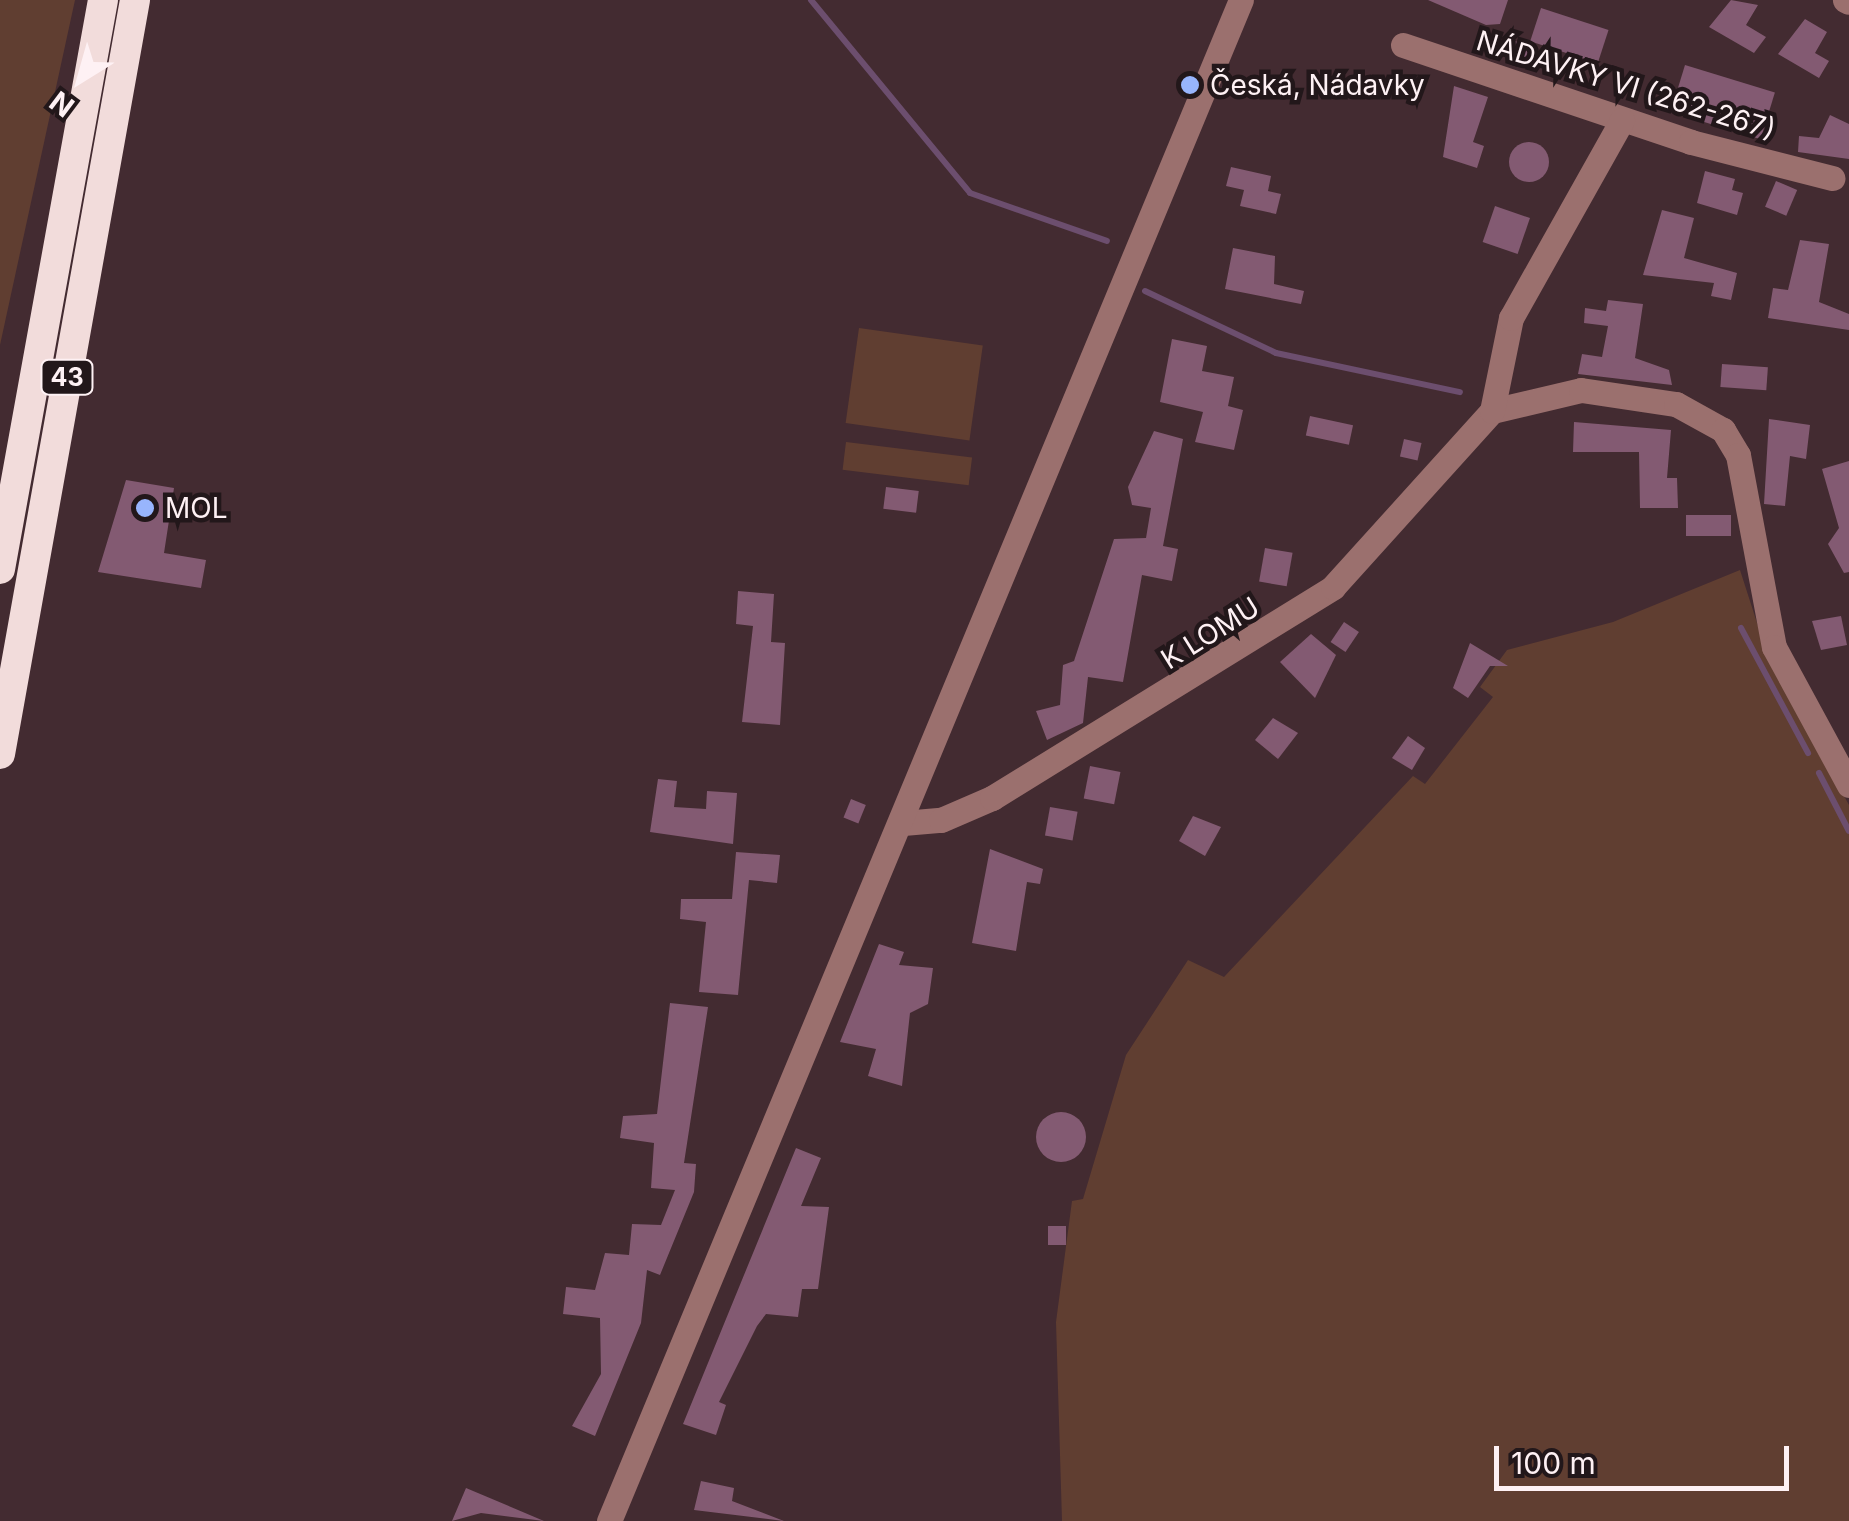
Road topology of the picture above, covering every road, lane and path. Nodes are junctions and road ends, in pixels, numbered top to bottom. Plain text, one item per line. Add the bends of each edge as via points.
1 (103, 0) edge
2 (135, 0) edge
3 (1241, 0) edge
4 (1403, 45) dead end
5 (1622, 120) junction
6 (1832, 178) dead end
7 (1492, 411) junction
8 (0, 569) edge
9 (0, 754) edge
10 (1849, 785) edge
11 (903, 822) junction
12 (609, 1521) edge

1 - 8 highway, 43
2 - 9 highway, 43
3 - 11 street
4 - 5 street, NÁDAVKY VI (262-267)
5 - 6 street, NÁDAVKY VI (262-267)
5 - 7 street, K LOMU via 1511,318
7 - 10 street via 1581,390 1676,404 1723,430 1738,455 1774,648
7 - 11 street, K LOMU via 1440,478 1300,612 992,798 940,820
11 - 12 street

